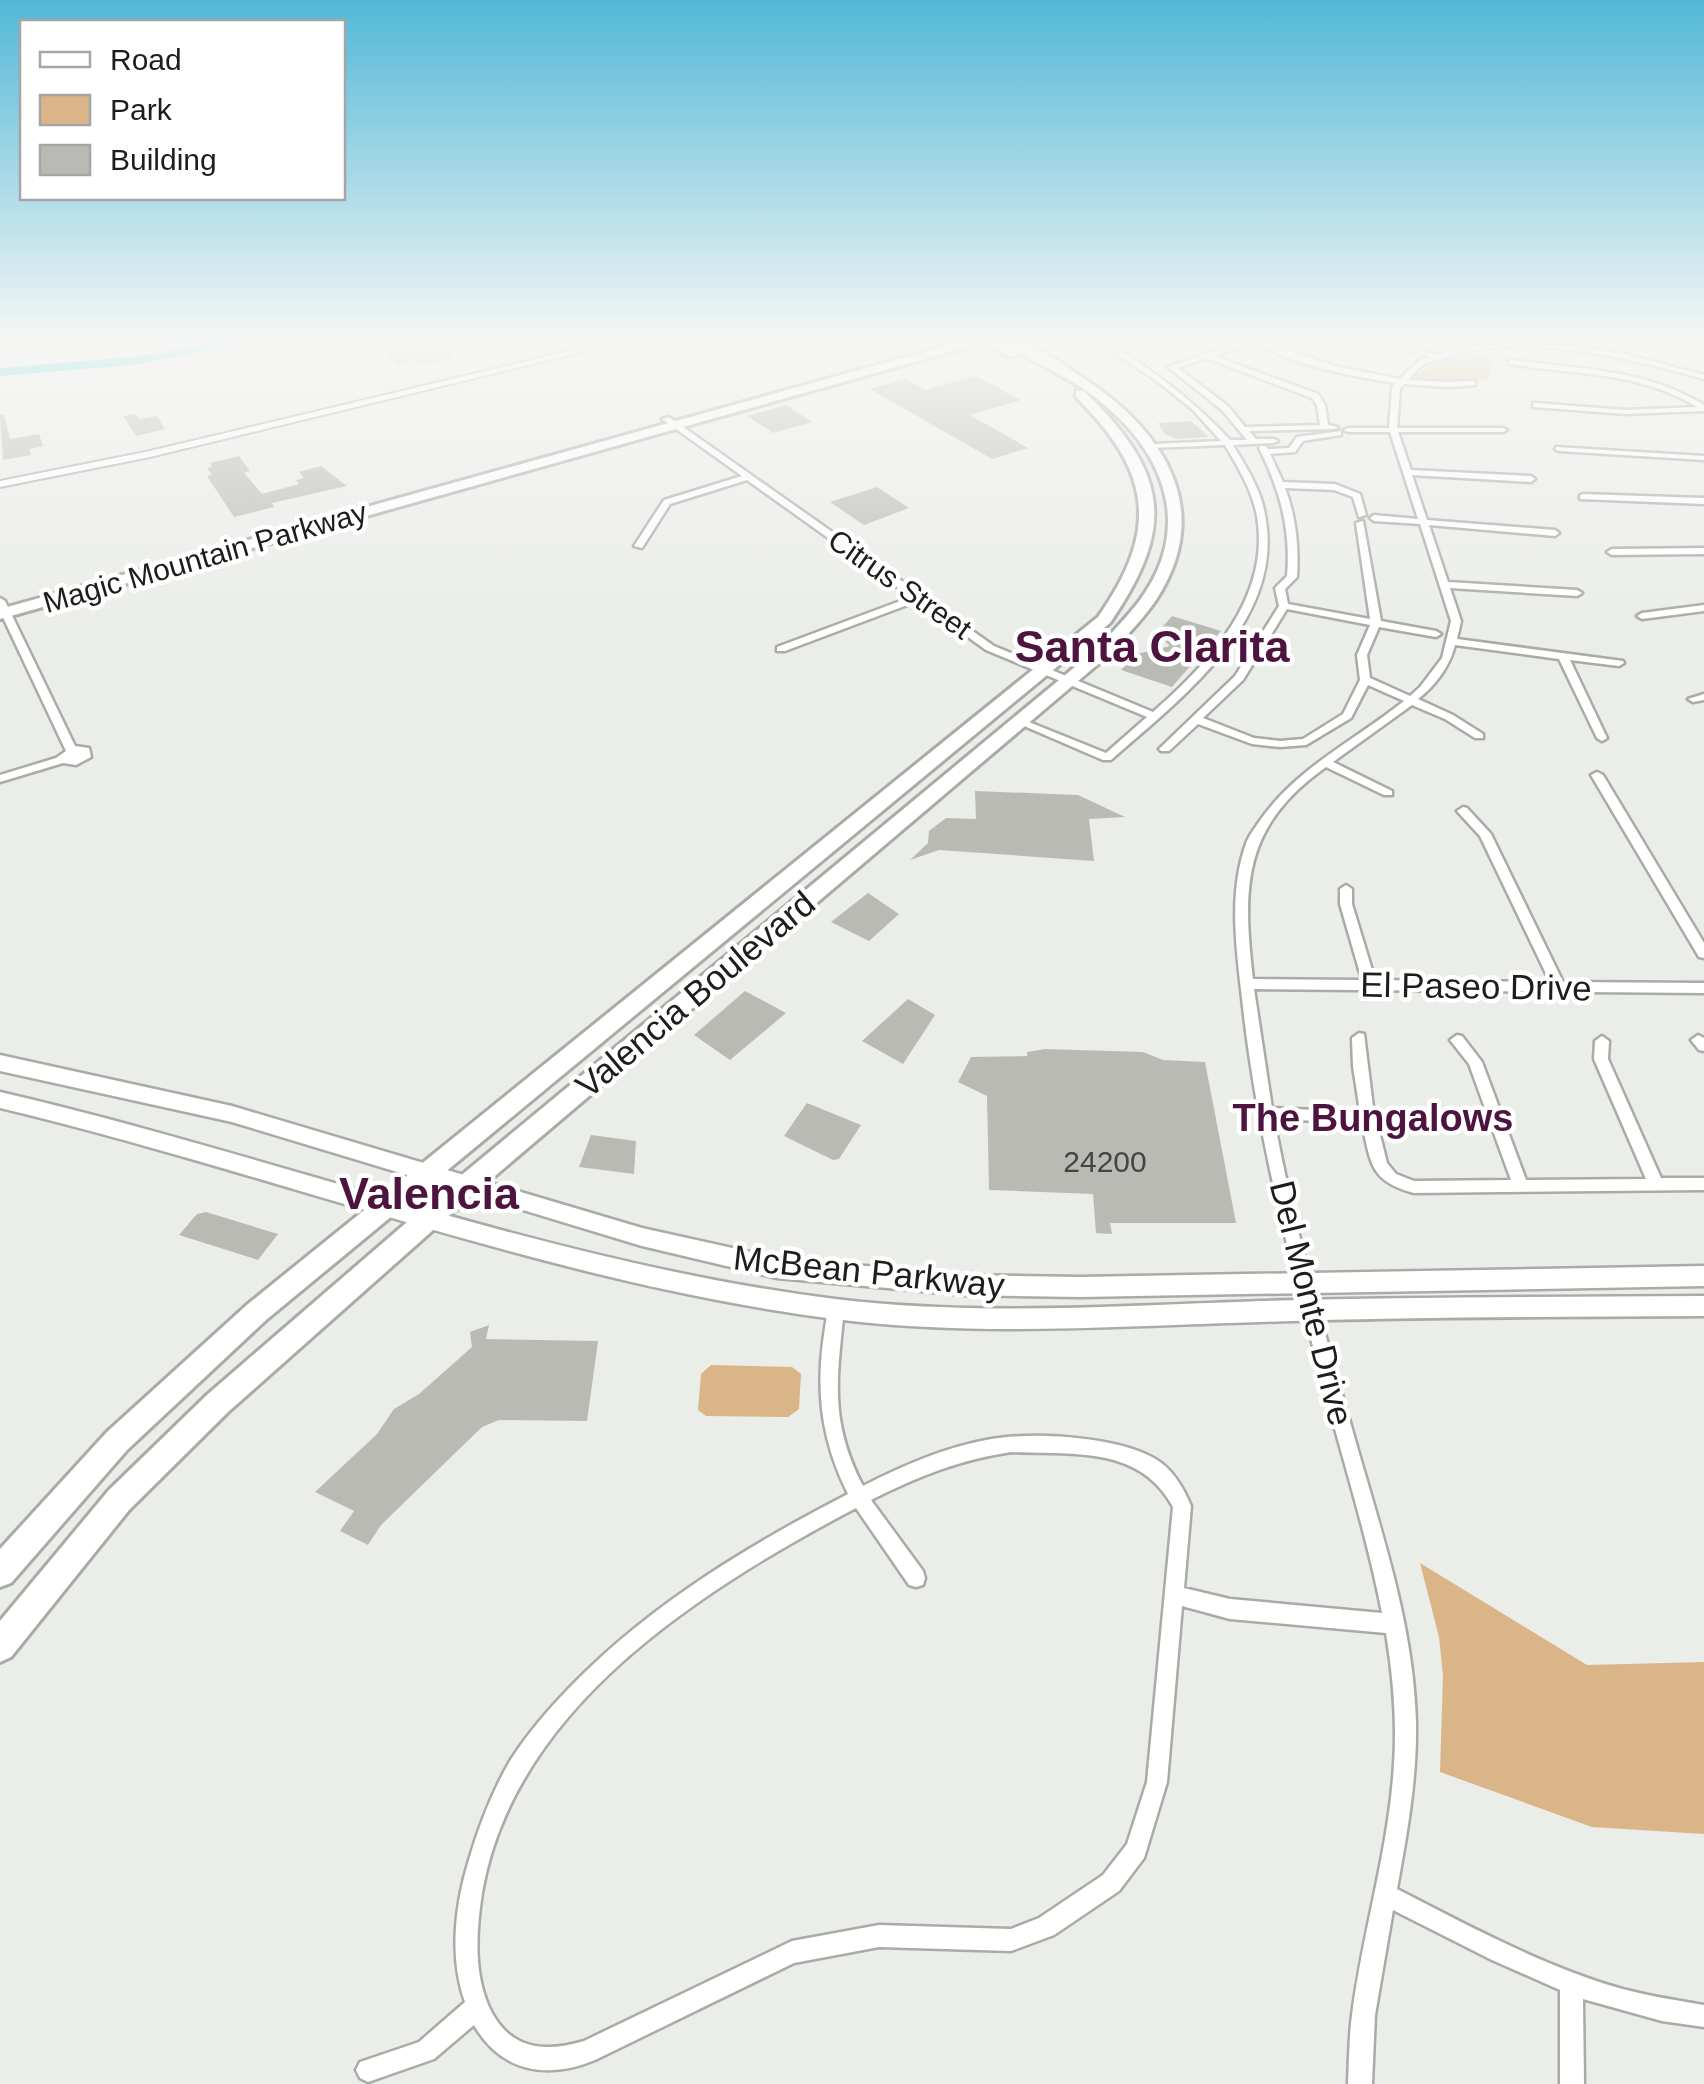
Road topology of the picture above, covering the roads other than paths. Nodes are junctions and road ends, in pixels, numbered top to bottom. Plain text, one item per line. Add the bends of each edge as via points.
1 (228, 435) edge
2 (620, 435) edge
3 (625, 435) edge
4 (690, 435) edge
5 (1121, 435) edge
6 (1134, 435) edge
7 (1143, 435) edge
8 (1223, 435) edge
9 (1249, 435) edge
10 (1313, 435) edge
11 (1391, 435) edge
12 (1252, 440) junction
13 (1274, 441) dead end
14 (1229, 442) junction
15 (1154, 446) junction
16 (1130, 447) junction
17 (1559, 449) dead end
18 (1704, 458) edge
19 (1408, 472) junction
20 (1168, 473) junction
21 (750, 477) junction
22 (1531, 478) dead end
23 (0, 484) edge
24 (1283, 486) junction
25 (1583, 497) dead end
26 (1704, 501) edge
27 (358, 503) junction
28 (1367, 520) junction
29 (1426, 524) junction
30 (1554, 533) dead end
31 (263, 540) junction
32 (639, 546) dead end
33 (1704, 551) edge
34 (1612, 552) dead end
35 (1138, 566) junction
36 (1445, 584) junction
37 (1577, 593) dead end
38 (920, 598) junction
39 (1, 606) edge
40 (1284, 606) junction
41 (1704, 608) edge
42 (1642, 616) dead end
43 (1136, 618) junction
44 (1376, 623) junction
45 (1436, 634) dead end
46 (1456, 642) junction
47 (781, 650) dead end
48 (1563, 656) junction
49 (1619, 663) dead end
50 (1044, 674) junction
51 (1364, 680) junction
52 (1066, 682) junction
53 (1411, 699) junction
54 (1153, 716) junction
55 (1198, 720) junction
56 (1020, 722) junction
57 (1479, 736) dead end
58 (1602, 738) dead end
59 (1165, 749) dead end
60 (71, 750) joint
61 (1325, 762) junction
62 (1597, 776) dead end
63 (0, 779) edge
64 (1388, 793) dead end
65 (1463, 810) dead end
66 (1346, 889) dead end
67 (1704, 954) edge
68 (1247, 984) junction
69 (1370, 985) junction
70 (1559, 987) junction
71 (1704, 988) edge
72 (1359, 1038) dead end
73 (1457, 1040) dead end
74 (1602, 1041) dead end
75 (0, 1064) edge
76 (0, 1100) edge
77 (1265, 1113) junction
78 (1370, 1118) junction
79 (427, 1172) junction
80 (1655, 1183) junction
81 (1704, 1184) edge
82 (467, 1185) junction
83 (1520, 1185) junction
84 (387, 1204) junction
85 (430, 1217) junction
86 (1704, 1276) edge
87 (1304, 1282) junction
88 (1704, 1306) edge
89 (836, 1309) junction
90 (1312, 1310) junction
91 (856, 1498) junction
92 (0, 1572) edge
93 (916, 1578) dead end
94 (1175, 1595) junction
95 (1394, 1624) junction
96 (0, 1646) edge
97 (1386, 1894) junction
98 (1571, 1983) junction
99 (477, 2006) junction
100 (1704, 2016) edge
101 (368, 2070) dead end
102 (1360, 2084) edge
103 (1572, 2084) edge

1 - 23 street
2 - 27 main road, Magic Mountain Parkway
3 - 31 main road, Magic Mountain Parkway
4 - 21 street, Citrus Street
5 - 16 main road, Valencia Boulevard
6 - 15 main road
7 - 15 main road, Valencia Boulevard
8 - 14 street
9 - 12 street
10 - 24 street via 1292,450 1264,450
11 - 19 street
12 - 13 street
12 - 14 street
14 - 15 street
14 - 54 street via 1257,496 1262,524 1256,575 1226,643
15 - 20 main road, Valencia Boulevard
16 - 20 main road
16 - 35 main road, Valencia Boulevard via 1148,503
17 - 18 street
19 - 22 street
19 - 29 street
20 - 43 main road, Valencia Boulevard via 1176,510 1173,548
21 - 32 street via 667,502
21 - 38 street, Citrus Street
24 - 28 street via 1335,487 1357,496
24 - 40 street via 1296,539 1292,578 1280,588
25 - 26 street
27 - 31 main road
27 - 39 main road, Magic Mountain Parkway
28 - 29 street
28 - 44 street
29 - 30 street
29 - 36 street
31 - 39 main road, Magic Mountain Parkway
33 - 34 street
35 - 43 main road via 1153,573 1134,606
35 - 50 main road, Valencia Boulevard via 1104,620
36 - 37 street
36 - 46 street
38 - 47 street
38 - 50 street, Citrus Street via 990,648
39 - 60 street
40 - 44 street
40 - 55 street via 1240,678
41 - 42 street
43 - 52 main road, Valencia Boulevard
44 - 45 street
44 - 51 street via 1362,655
46 - 48 street
46 - 53 street, Del Monte Drive via 1444,670
48 - 49 street
48 - 58 street
50 - 52 street, Citrus Street
50 - 79 main road, Valencia Boulevard
51 - 53 street
51 - 55 street via 1347,716 1306,742 1252,741
52 - 54 street, Citrus Street
52 - 56 main road, Valencia Boulevard
53 - 57 street
53 - 61 street, Del Monte Drive
54 - 56 street via 1107,758
55 - 59 street
56 - 82 main road, Valencia Boulevard
60 - 63 street via 87,754
61 - 64 street
61 - 68 street, Del Monte Drive via 1273,806 1250,851 1240,920
62 - 67 street
65 - 70 street via 1485,834
66 - 69 street
68 - 69 street, El Paseo Drive
68 - 77 street, Del Monte Drive
69 - 70 street, El Paseo Drive
70 - 71 street, El Paseo Drive
72 - 78 street
73 - 83 street via 1475,1062
74 - 80 street via 1601,1059
75 - 79 main road, McBean Parkway via 232,1114
76 - 84 main road, McBean Parkway via 269,1167
77 - 78 street
77 - 87 street, Del Monte Drive
78 - 83 street via 1383,1171 1396,1181
79 - 82 main road, McBean Parkway
79 - 84 main road, Valencia Boulevard
80 - 81 street
80 - 83 street
82 - 85 main road, Valencia Boulevard
82 - 87 main road, McBean Parkway via 739,1262 844,1276 1080,1287
84 - 85 main road, McBean Parkway
84 - 92 main road, Valencia Boulevard via 168,1392
85 - 89 main road, McBean Parkway via 645,1274
85 - 96 main road, Valencia Boulevard via 140,1478
86 - 87 main road, McBean Parkway
87 - 90 street, Del Monte Drive
88 - 90 main road, McBean Parkway
89 - 90 main road, McBean Parkway via 1064,1320
89 - 91 street via 827,1399
90 - 95 street, Del Monte Drive
91 - 93 street
91 - 94 street via 988,1446 1140,1458 1174,1484 1182,1506
91 - 99 street via 744,1557 670,1610 536,1741 497,1806 477,1872 465,1962
94 - 95 street via 1230,1609
94 - 99 street via 1157,1782 1136,1850 1111,1883 1046,1926 1011,1940 879,1936 792,1952 588,2052 551,2060 524,2056 494,2037
95 - 97 street, Del Monte Drive via 1404,1687 1403,1773
97 - 98 street
97 - 102 street, Del Monte Drive via 1364,2008
98 - 100 street
98 - 103 street
99 - 101 street via 426,2051

